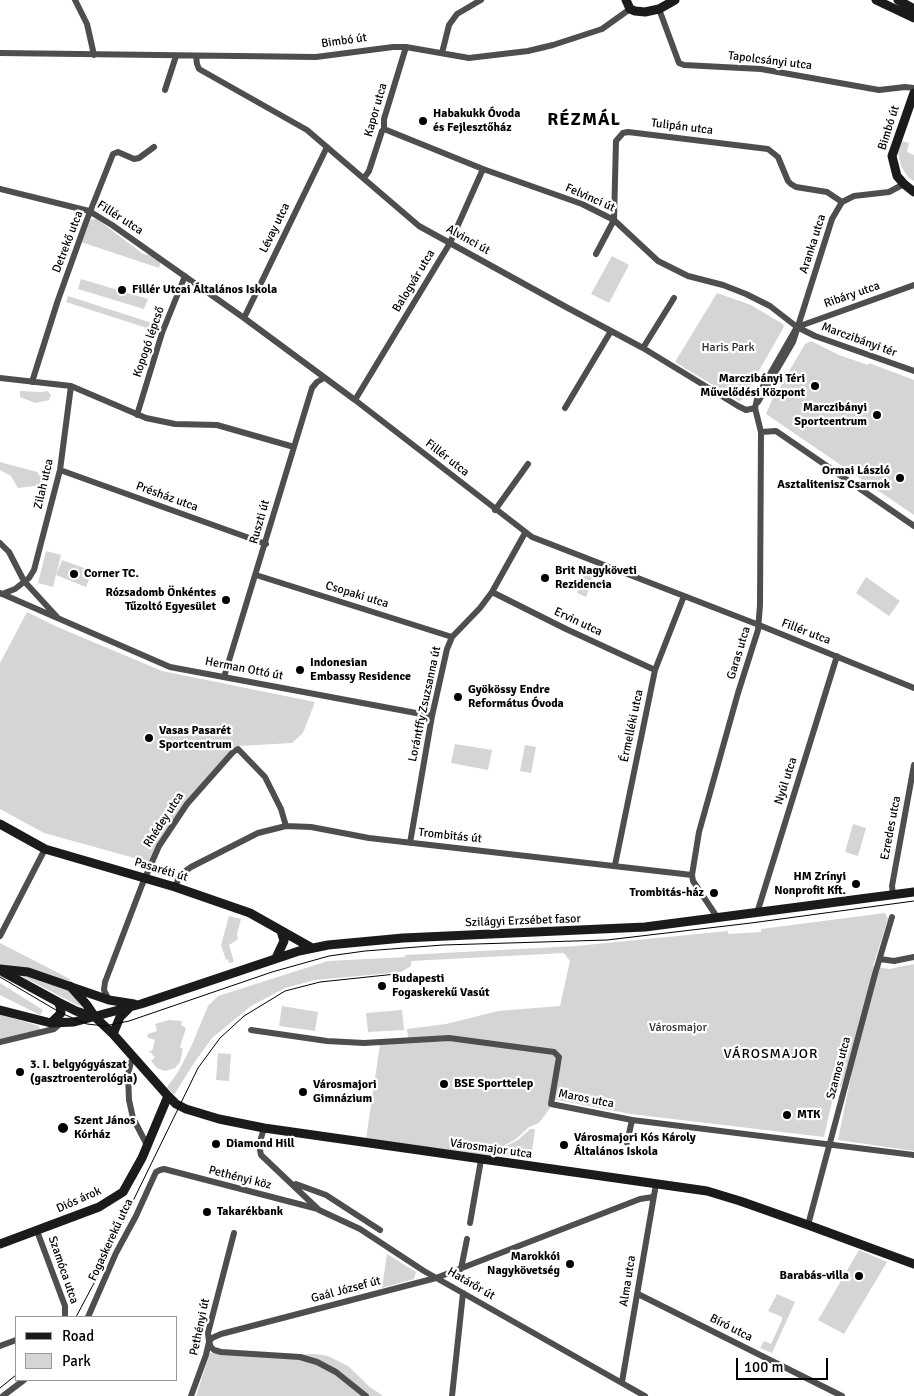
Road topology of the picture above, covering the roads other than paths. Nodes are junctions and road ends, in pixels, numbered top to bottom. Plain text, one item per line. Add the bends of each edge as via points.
1 (75, 0) edge
2 (481, 0) edge
3 (675, 0) edge
4 (876, 0) edge
5 (898, 0) edge
6 (628, 4) edge
7 (914, 8) edge
8 (659, 9) junction
9 (914, 18) edge
10 (406, 47) junction
11 (442, 52) junction
12 (0, 53) edge
13 (94, 55) junction
14 (176, 56) junction
15 (196, 56) junction
16 (914, 88) edge
17 (165, 90) dead end
18 (914, 93) edge
19 (384, 129) junction
20 (154, 146) dead end
21 (327, 147) junction
22 (483, 170) junction
23 (364, 178) junction
24 (904, 184) junction
25 (0, 189) edge
26 (914, 192) edge
27 (842, 202) junction
28 (91, 211) junction
29 (614, 220) junction
30 (450, 243) junction
31 (596, 254) dead end
32 (185, 276) junction
33 (914, 285) edge
34 (674, 298) dead end
35 (244, 318) junction
36 (797, 327) junction
37 (611, 330) junction
38 (643, 348) junction
39 (914, 371) edge
40 (0, 378) edge
41 (324, 378) junction
42 (32, 382) junction
43 (71, 386) junction
44 (356, 400) junction
45 (565, 408) dead end
46 (755, 408) junction
47 (137, 415) junction
48 (761, 432) junction
49 (294, 447) junction
50 (528, 464) dead end
51 (60, 470) junction
52 (495, 510) junction
53 (914, 526) edge
54 (525, 533) junction
55 (0, 543) edge
56 (266, 544) junction
57 (256, 575) junction
58 (24, 581) junction
59 (492, 592) junction
60 (1, 594) edge
61 (684, 596) junction
62 (60, 620) junction
63 (759, 625) junction
64 (452, 637) junction
65 (838, 656) junction
66 (655, 670) junction
67 (224, 677) junction
68 (914, 688) edge
69 (432, 716) junction
70 (914, 765) edge
71 (0, 824) edge
72 (286, 826) junction
73 (410, 843) junction
74 (45, 849) junction
75 (615, 865) junction
76 (692, 875) junction
77 (145, 878) junction
78 (175, 887) junction
79 (914, 892) edge
80 (893, 895) junction
81 (757, 912) junction
82 (717, 917) junction
83 (892, 918) dead end
84 (281, 931) junction
85 (0, 936) edge
86 (312, 948) junction
87 (914, 957) edge
88 (276, 958) junction
89 (880, 959) junction
90 (0, 970) edge
91 (70, 986) junction
92 (109, 1000) junction
93 (58, 1002) junction
94 (141, 1004) junction
95 (130, 1007) junction
96 (0, 1010) edge
97 (94, 1017) junction
98 (56, 1023) junction
99 (252, 1030) dead end
100 (113, 1034) junction
101 (0, 1042) edge
102 (135, 1059) junction
103 (168, 1096) junction
104 (632, 1120) junction
105 (264, 1128) junction
106 (627, 1143) dead end
107 (830, 1144) junction
108 (148, 1147) junction
109 (914, 1155) edge
110 (481, 1160) junction
111 (156, 1172) joint
112 (292, 1182) junction
113 (656, 1184) junction
114 (653, 1197) junction
115 (319, 1210) junction
116 (470, 1223) dead end
117 (808, 1225) junction
118 (380, 1230) dead end
119 (37, 1231) junction
120 (234, 1233) dead end
121 (467, 1239) dead end
122 (0, 1244) edge
123 (914, 1264) edge
124 (461, 1268) junction
125 (436, 1278) junction
126 (463, 1293) junction
127 (638, 1294) junction
128 (65, 1316) edge
129 (88, 1316) edge
130 (15, 1340) edge
131 (209, 1342) junction
132 (0, 1346) edge
133 (23, 1381) edge
134 (622, 1382) junction
135 (3, 1396) edge
136 (191, 1396) edge
137 (366, 1396) edge
138 (452, 1396) edge
139 (645, 1396) edge
140 (842, 1396) edge

1 - 13 street via 87,24
2 - 11 street via 457,14 449,25
3 - 8 street, Bimbó út
4 - 9 street
5 - 7 street
6 - 8 street, Bimbó út via 635,12
6 - 11 street, Bimbó út via 602,29 553,45 469,58
8 - 16 street, Tapolcsányi utca via 679,62 684,65 761,69 879,90
10 - 11 street, Bimbó út
10 - 15 street, Bimbó út via 316,57
10 - 19 street, Kapor utca via 384,119
12 - 13 street, Bimbó út
13 - 14 street, Bimbó út
14 - 15 street, Bimbó út
14 - 17 street
15 - 21 street, Alvinci út via 199,70 289,119
18 - 24 street, Bimbó út via 892,156 895,172
19 - 22 street, Felvinci út
19 - 23 street, Kapor utca
20 - 28 street, Detrekő utca via 134,159 118,152 114,154
21 - 23 street, Alvinci út
21 - 35 street, Lévay utca
22 - 29 street, Felvinci út via 582,204
22 - 30 street, Balogvár utca
23 - 30 street, Alvinci út via 419,226
24 - 26 street, Bimbó út
24 - 27 street via 889,192 854,196
25 - 28 street, Fillér utca
27 - 29 street, Tulipán utca via 827,192 791,184 778,157 768,149 628,132 616,141
27 - 36 street, Aranka utca via 832,219
28 - 32 street, Fillér utca
28 - 42 street, Detrekő utca
29 - 31 street, Tulipán utca
29 - 36 street, Felvinci út via 658,262 688,276 746,294 770,306
30 - 37 street, Alvinci út
30 - 44 street, Balogvár utca
32 - 35 street, Fillér utca
32 - 47 street, Kopogó lépcső via 162,334
33 - 36 street, Ribáry utca
34 - 38 street
35 - 41 street, Fillér utca
36 - 39 street, Marczibányi tér
36 - 46 street via 793,342
37 - 38 street, Alvinci út
37 - 45 street
38 - 46 street, Alvinci út via 738,406 746,410
40 - 42 street
41 - 44 street, Fillér utca
41 - 49 street, Ruszti út via 312,388
42 - 43 street
43 - 47 street
43 - 51 street, Zilah utca
44 - 52 street, Fillér utca
46 - 48 street
47 - 49 street via 175,424 217,425
48 - 53 street via 776,431
48 - 63 street, Garas utca
49 - 56 street, Ruszti út
50 - 52 street
51 - 56 street, Présház utca
51 - 58 street, Zilah utca via 34,570
52 - 54 street, Fillér utca
54 - 59 street, Lorántffy Zsuzsanna út
54 - 61 street, Fillér utca
55 - 58 street, Herman Ottó út via 9,552
56 - 57 street, Ruszti út
57 - 64 street, Csopaki utca
57 - 67 street, Ruszti út
58 - 60 street via 15,589
58 - 62 street, Herman Ottó út
59 - 64 street, Lorántffy Zsuzsanna út
59 - 66 street, Ervin utca
60 - 62 street, Herman Ottó út
61 - 63 street, Fillér utca
61 - 66 street, Érmelléki utca
62 - 67 street, Herman Ottó út via 170,667
63 - 65 street, Fillér utca
63 - 76 street, Garas utca via 699,832
64 - 69 street, Lorántffy Zsuzsanna út
65 - 68 street, Fillér utca
65 - 81 street, Nyúl utca
66 - 75 street, Érmelléki utca
67 - 69 street, Herman Ottó út
69 - 73 street, Lorántffy Zsuzsanna út
70 - 80 street, Ezredes utca
71 - 74 street, Pasaréti út
72 - 73 street, Trombitás út
72 - 77 street, Rhédey utca via 279,803 265,777 238,749 187,804 159,846
72 - 78 street, Trombitás út via 258,833 191,867 180,875
73 - 75 street, Trombitás út
74 - 77 street, Pasaréti út
74 - 85 street
75 - 76 street, Trombitás út
76 - 82 street
77 - 78 street, Pasaréti út
77 - 92 street, Rhédey utca via 105,982 104,990
78 - 84 street, Pasaréti út via 250,913
79 - 80 street, Szilágyi Erzsébet fasor
80 - 81 street, Szilágyi Erzsébet fasor
81 - 82 street, Szilágyi Erzsébet fasor
82 - 86 street, Szilágyi Erzsébet fasor via 644,927 403,938
83 - 89 street, Szamos utca
84 - 86 street, Pasaréti út
84 - 88 street via 284,941
86 - 88 street, Szilágyi Erzsébet fasor
87 - 89 street via 894,961
88 - 94 street, Szilágyi Erzsébet fasor
89 - 107 street, Szamos utca
90 - 91 street, Szilágyi Erzsébet fasor via 28,972
90 - 93 street, Szilágyi Erzsébet fasor
91 - 92 street, Szilágyi Erzsébet fasor
91 - 97 street
92 - 94 street, Szilágyi Erzsébet fasor
93 - 97 street, Szilágyi Erzsébet fasor
93 - 98 street via 60,1013
94 - 95 street, Szilágyi Erzsébet fasor
95 - 97 street, Szilágyi Erzsébet fasor
95 - 100 street via 120,1017
96 - 98 street
97 - 98 street
97 - 100 street, Városmajor utca
98 - 101 street via 54,1029
99 - 104 street, Maros utca via 364,1043 449,1038 554,1052 559,1057 551,1104
100 - 102 street, Városmajor utca
102 - 103 street, Városmajor utca
102 - 108 street via 128,1074 129,1100 133,1118
103 - 105 street, Városmajor utca via 186,1109
103 - 108 street, Diós árok
104 - 106 street
104 - 107 street, Maros utca
105 - 110 street, Városmajor utca
105 - 112 street, Határőr út via 259,1151
107 - 109 street, Maros utca
107 - 117 street, Szamos utca
108 - 119 street, Diós árok via 123,1192 99,1207
110 - 113 street, Városmajor utca
110 - 116 street
111 - 115 street, Pethényi köz via 164,1169
111 - 129 street, Fogaskerekű utca
112 - 115 street, Határőr út
112 - 118 street, Határőr út via 326,1195
113 - 114 street, Alma utca
113 - 117 street, Városmajor utca via 707,1191
114 - 124 street, Gaál József út via 640,1199
114 - 127 street, Alma utca
115 - 125 street, Határőr út via 360,1229
117 - 123 street, Városmajor utca
119 - 122 street, Diós árok
119 - 128 street, Szamóca utca via 65,1306
120 - 131 street, Pethényi út via 208,1333
121 - 124 street
124 - 125 street, Gaál József út
125 - 126 street, Határőr út
125 - 131 street, Gaál József út via 220,1334
126 - 134 street, Határőr út
126 - 138 street
127 - 134 street, Alma utca
127 - 140 street, Bíró utca
130 - 132 street
131 - 136 street, Pethényi út
131 - 137 street via 214,1350 221,1352 300,1357 317,1362 336,1372
133 - 135 street
134 - 139 street, Határőr út

